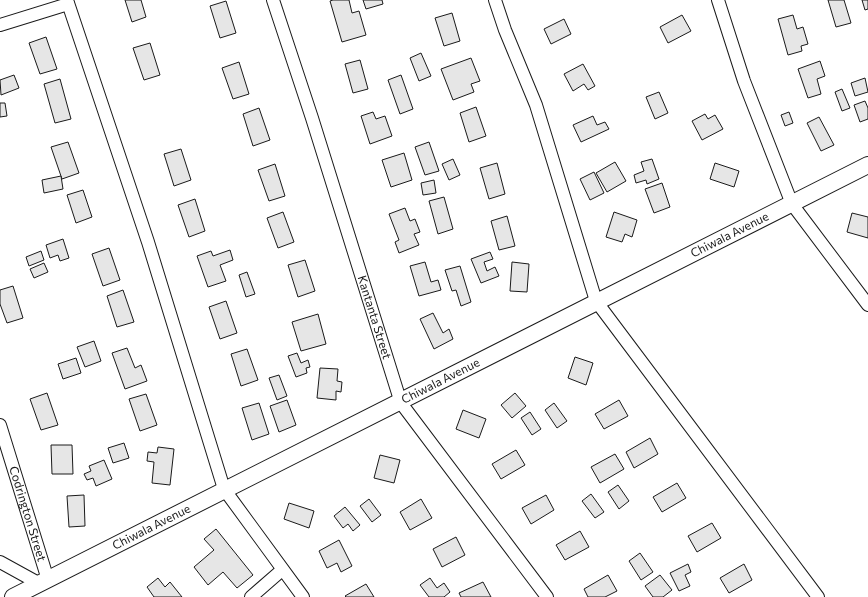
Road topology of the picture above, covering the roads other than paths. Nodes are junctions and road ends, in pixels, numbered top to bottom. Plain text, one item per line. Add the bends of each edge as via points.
1 (273, 0) edge
2 (495, 0) edge
3 (718, 0) edge
4 (67, 2) edge
5 (0, 25) edge
6 (868, 165) edge
7 (792, 204) junction
8 (596, 301) junction
9 (868, 305) edge
10 (401, 402) junction
11 (0, 425) edge
12 (224, 489) junction
13 (0, 562) edge
14 (282, 570) junction
15 (44, 582) junction
16 (14, 597) edge
17 (251, 597) edge
18 (303, 597) edge
19 (547, 597) edge
20 (818, 597) edge

1 - 10 street, Kantanta Street
2 - 8 street via 536,105
3 - 7 street via 744,81
4 - 5 street
4 - 12 street via 148,242
6 - 7 main road, Chiwala Avenue
7 - 8 main road, Chiwala Avenue
7 - 9 street
8 - 10 main road, Chiwala Avenue
8 - 20 street
10 - 12 main road, Chiwala Avenue
10 - 19 street, Kantanta Street
11 - 15 street, Codrington Street
12 - 14 street
12 - 15 main road, Chiwala Avenue
13 - 15 street
14 - 17 street
14 - 18 street
15 - 16 main road, Chiwala Avenue

